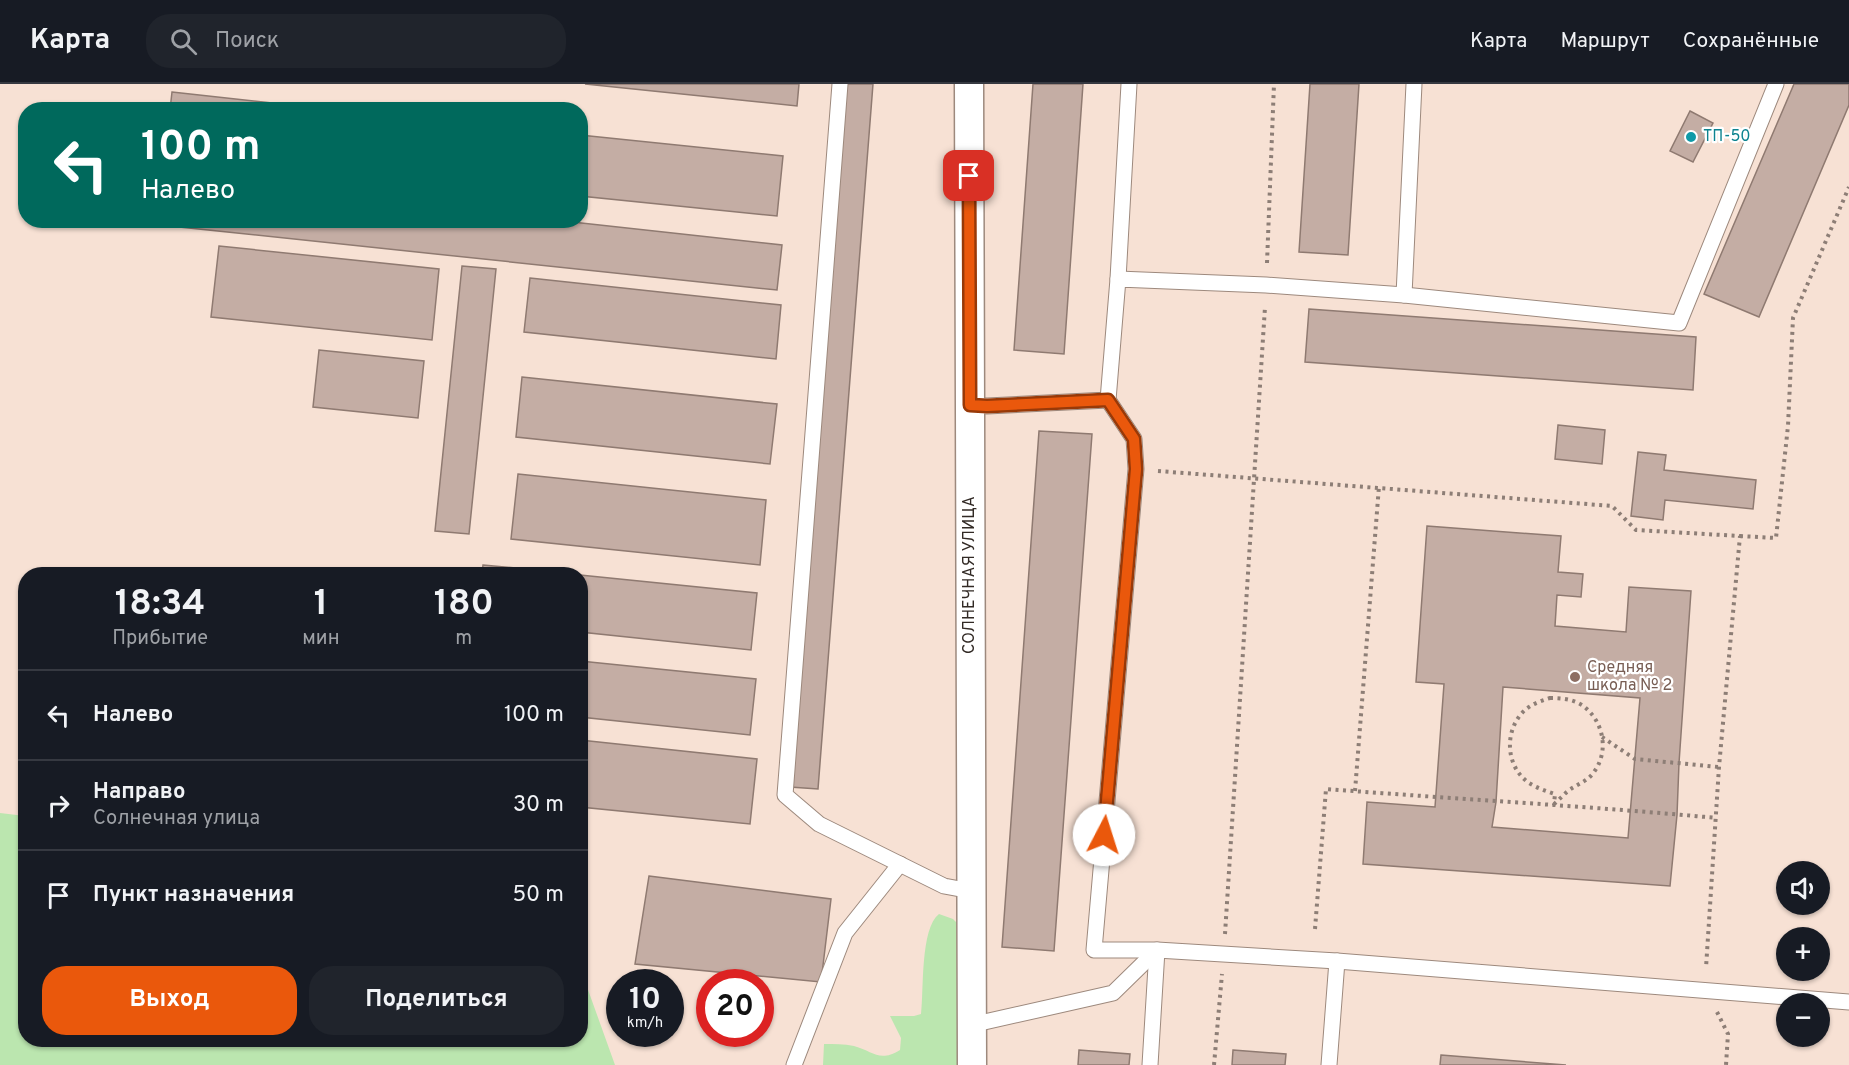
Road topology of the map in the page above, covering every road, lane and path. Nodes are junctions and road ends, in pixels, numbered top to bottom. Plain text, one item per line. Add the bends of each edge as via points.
1 (840, 84) edge
2 (969, 84) edge
3 (1129, 84) edge
4 (1274, 84) edge
5 (1414, 84) edge
6 (1776, 84) edge
7 (1849, 187) edge
8 (1118, 279) junction
9 (1266, 285) junction
10 (1404, 295) junction
11 (1108, 400) junction
12 (970, 405) junction
13 (1136, 469) junction
14 (1255, 478) junction
15 (1379, 486) junction
16 (1740, 536) junction
17 (1602, 736) junction
18 (1719, 767) junction
19 (1355, 791) junction
20 (1554, 804) junction
21 (1717, 818) junction
22 (900, 864) junction
23 (971, 891) junction
24 (1315, 929) dead end
25 (1157, 951) junction
26 (1223, 955) junction
27 (1337, 961) junction
28 (1707, 992) junction
29 (1849, 1002) edge
30 (971, 1025) junction
31 (794, 1065) edge
32 (972, 1065) edge
33 (1150, 1065) edge
34 (1214, 1065) edge
35 (1329, 1065) edge
36 (1726, 1065) edge

1 - 22 lane via 785,795 819,824
2 - 12 street, СОЛНЕЧНАЯ УЛИЦА
3 - 8 lane
4 - 9 path
5 - 10 lane
6 - 10 lane via 1678,323
7 - 16 path via 1793,318 1788,426 1776,538
8 - 9 lane
8 - 11 lane
9 - 10 lane
9 - 14 path
11 - 12 lane
11 - 13 lane via 1134,439
12 - 23 street, СОЛНЕЧНАЯ УЛИЦА
13 - 14 path
13 - 25 lane via 1094,950
14 - 15 path
14 - 26 path
15 - 16 path via 1612,506 1636,530
15 - 19 path
16 - 18 path
17 - 18 path via 1635,759
17 - 20 path via 1601,760 1594,773
17 - 20 path via 1593,715 1581,704 1566,699 1550,698 1522,712 1509,741 1511,756 1527,782 1555,794
18 - 21 path
19 - 20 path
19 - 24 path via 1326,789
20 - 21 path
21 - 28 path
22 - 23 lane via 944,886
22 - 31 lane via 845,933
23 - 30 street, СОЛНЕЧНАЯ УЛИЦА
25 - 26 lane
25 - 30 lane via 1113,993
25 - 33 lane
26 - 27 lane
26 - 34 path
27 - 28 lane
27 - 35 lane
28 - 29 lane
28 - 36 path via 1728,1034
30 - 32 street, СОЛНЕЧНАЯ УЛИЦА

